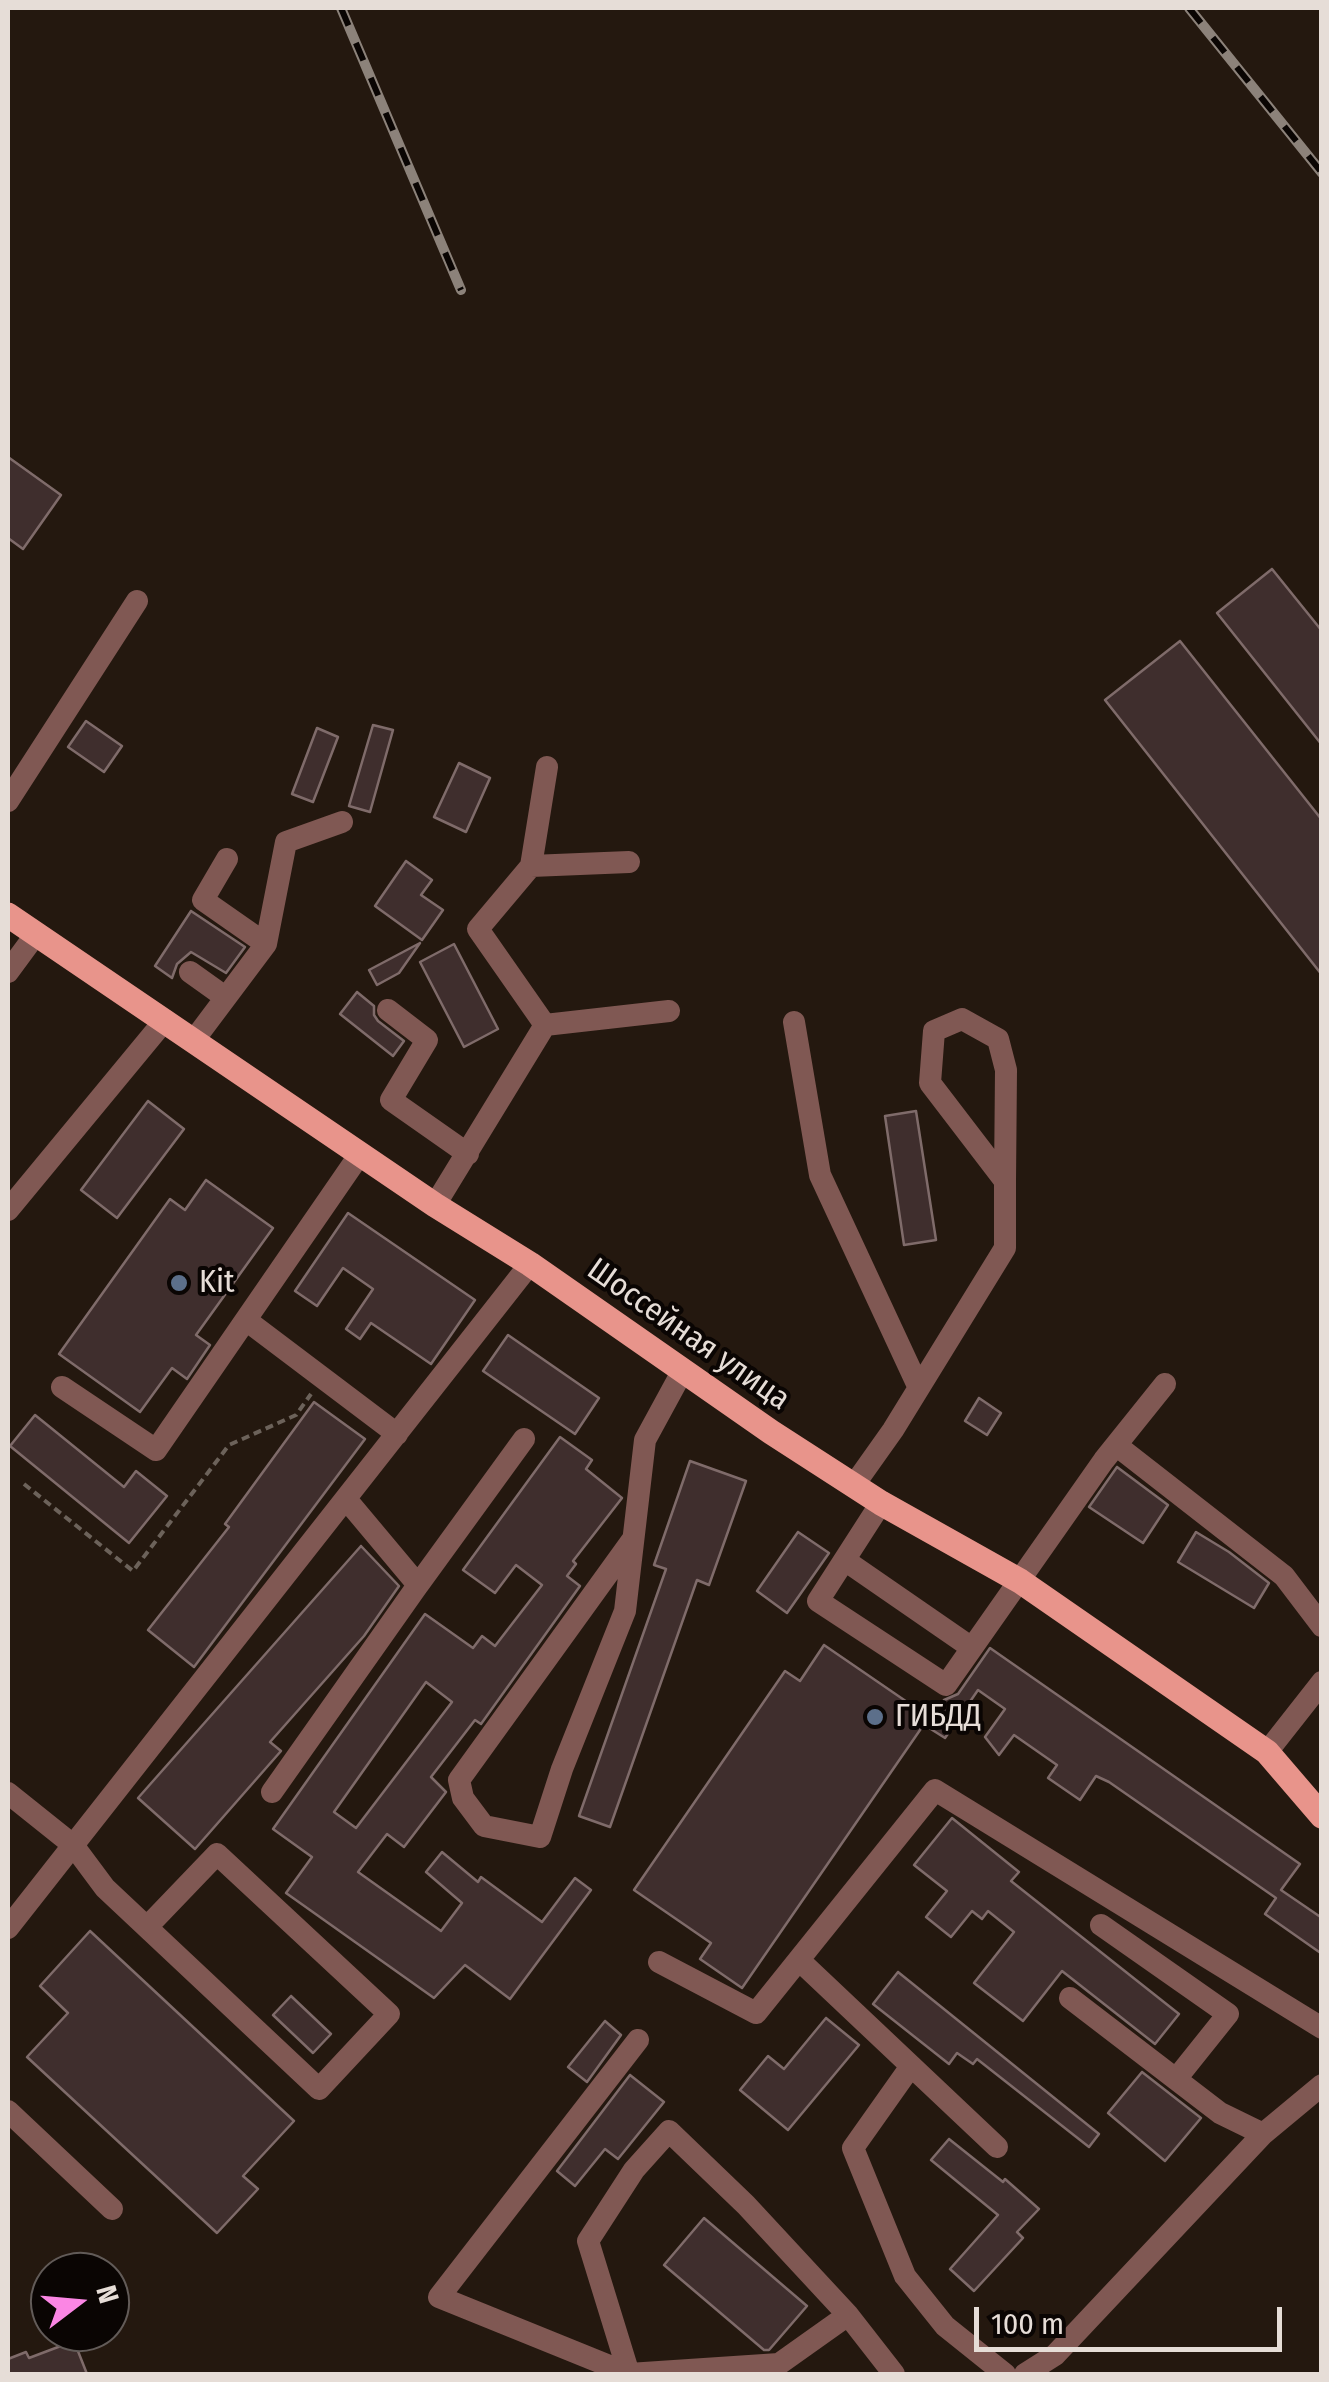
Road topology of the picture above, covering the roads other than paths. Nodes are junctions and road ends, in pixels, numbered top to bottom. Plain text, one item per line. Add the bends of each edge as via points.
1 (137, 602) dead end
2 (18, 764) edge
3 (547, 767) dead end
4 (8, 801) edge
5 (342, 822) dead end
6 (227, 858) dead end
7 (630, 862) dead end
8 (531, 866) junction
9 (8, 915) edge
10 (36, 934) junction
11 (266, 944) junction
12 (8, 972) edge
13 (190, 972) dead end
14 (226, 997) junction
15 (388, 1010) dead end
16 (669, 1010) dead end
17 (164, 1020) junction
18 (794, 1022) dead end
19 (545, 1026) junction
20 (194, 1040) junction
21 (360, 1154) junction
22 (468, 1154) junction
23 (1005, 1181) junction
24 (435, 1204) junction
25 (8, 1210) edge
26 (530, 1264) junction
27 (246, 1320) junction
28 (682, 1372) junction
29 (1165, 1384) dead end
30 (62, 1388) dead end
31 (918, 1388) junction
32 (397, 1434) junction
33 (524, 1439) dead end
34 (1116, 1445) junction
35 (854, 1485) junction
36 (346, 1499) junction
37 (882, 1503) junction
38 (633, 1539) junction
39 (846, 1561) junction
40 (1020, 1582) junction
41 (418, 1585) junction
42 (1322, 1626) edge
43 (972, 1648) junction
44 (1322, 1682) edge
45 (1267, 1752) junction
46 (272, 1792) dead end
47 (8, 1793) edge
48 (1322, 1816) edge
49 (73, 1845) junction
50 (1101, 1925) dead end
51 (8, 1928) edge
52 (148, 1928) junction
53 (798, 1960) junction
54 (658, 1962) dead end
55 (1070, 1998) dead end
56 (1322, 2028) edge
57 (638, 2040) dead end
58 (912, 2066) junction
59 (1176, 2079) junction
60 (1322, 2085) edge
61 (8, 2111) edge
62 (1263, 2134) junction
63 (997, 2147) dead end
64 (112, 2209) dead end
65 (848, 2315) junction
66 (629, 2374) edge
67 (894, 2374) edge
68 (1005, 2374) edge
69 (1025, 2374) edge

1 - 2 lane
2 - 4 lane
3 - 8 lane
5 - 11 lane via 286,842
6 - 11 lane via 202,900
7 - 8 lane
8 - 19 lane via 478,928
9 - 10 main road, Шоссейная улица
10 - 12 lane
10 - 17 main road, Шоссейная улица
11 - 14 lane
13 - 14 lane
14 - 20 lane
15 - 22 lane via 427,1040 391,1100
16 - 19 lane
17 - 20 main road, Шоссейная улица
17 - 25 lane
18 - 31 lane via 820,1175
19 - 22 lane
20 - 21 main road, Шоссейная улица
21 - 24 main road, Шоссейная улица
21 - 27 lane
22 - 24 lane
23 - 23 lane via 1006,1070 998,1039 962,1019 934,1031 930,1083
23 - 31 lane via 1004,1248
24 - 26 main road, Шоссейная улица
26 - 28 main road, Шоссейная улица
26 - 32 lane
27 - 30 lane via 156,1450
27 - 32 lane
28 - 35 main road, Шоссейная улица
28 - 38 lane via 645,1440
29 - 34 lane
31 - 35 lane
32 - 36 lane
33 - 41 lane
34 - 40 lane
34 - 42 lane via 1284,1576
35 - 37 main road, Шоссейная улица
36 - 41 lane
36 - 49 lane
37 - 39 lane
37 - 40 main road, Шоссейная улица
38 - 38 lane via 625,1612 540,1837 484,1826 459,1780
39 - 43 lane
39 - 43 lane via 818,1601 946,1685
40 - 43 lane
40 - 45 main road, Шоссейная улица
41 - 46 lane
44 - 45 lane
45 - 48 main road, Шоссейная улица
47 - 49 lane
49 - 51 lane
49 - 52 lane via 105,1888
50 - 59 lane via 1228,2014
52 - 52 lane via 217,1854 389,2014 320,2090
53 - 54 lane via 756,2013
53 - 56 lane via 935,1790
53 - 58 lane
55 - 59 lane
57 - 66 lane via 439,2297
58 - 63 lane
58 - 68 lane via 853,2148 905,2276 945,2326
59 - 62 lane via 1220,2113
60 - 62 lane
61 - 64 lane
62 - 69 lane via 1055,2355
65 - 66 lane via 779,2364
65 - 66 lane via 669,2132 634,2170 588,2241
65 - 67 lane

